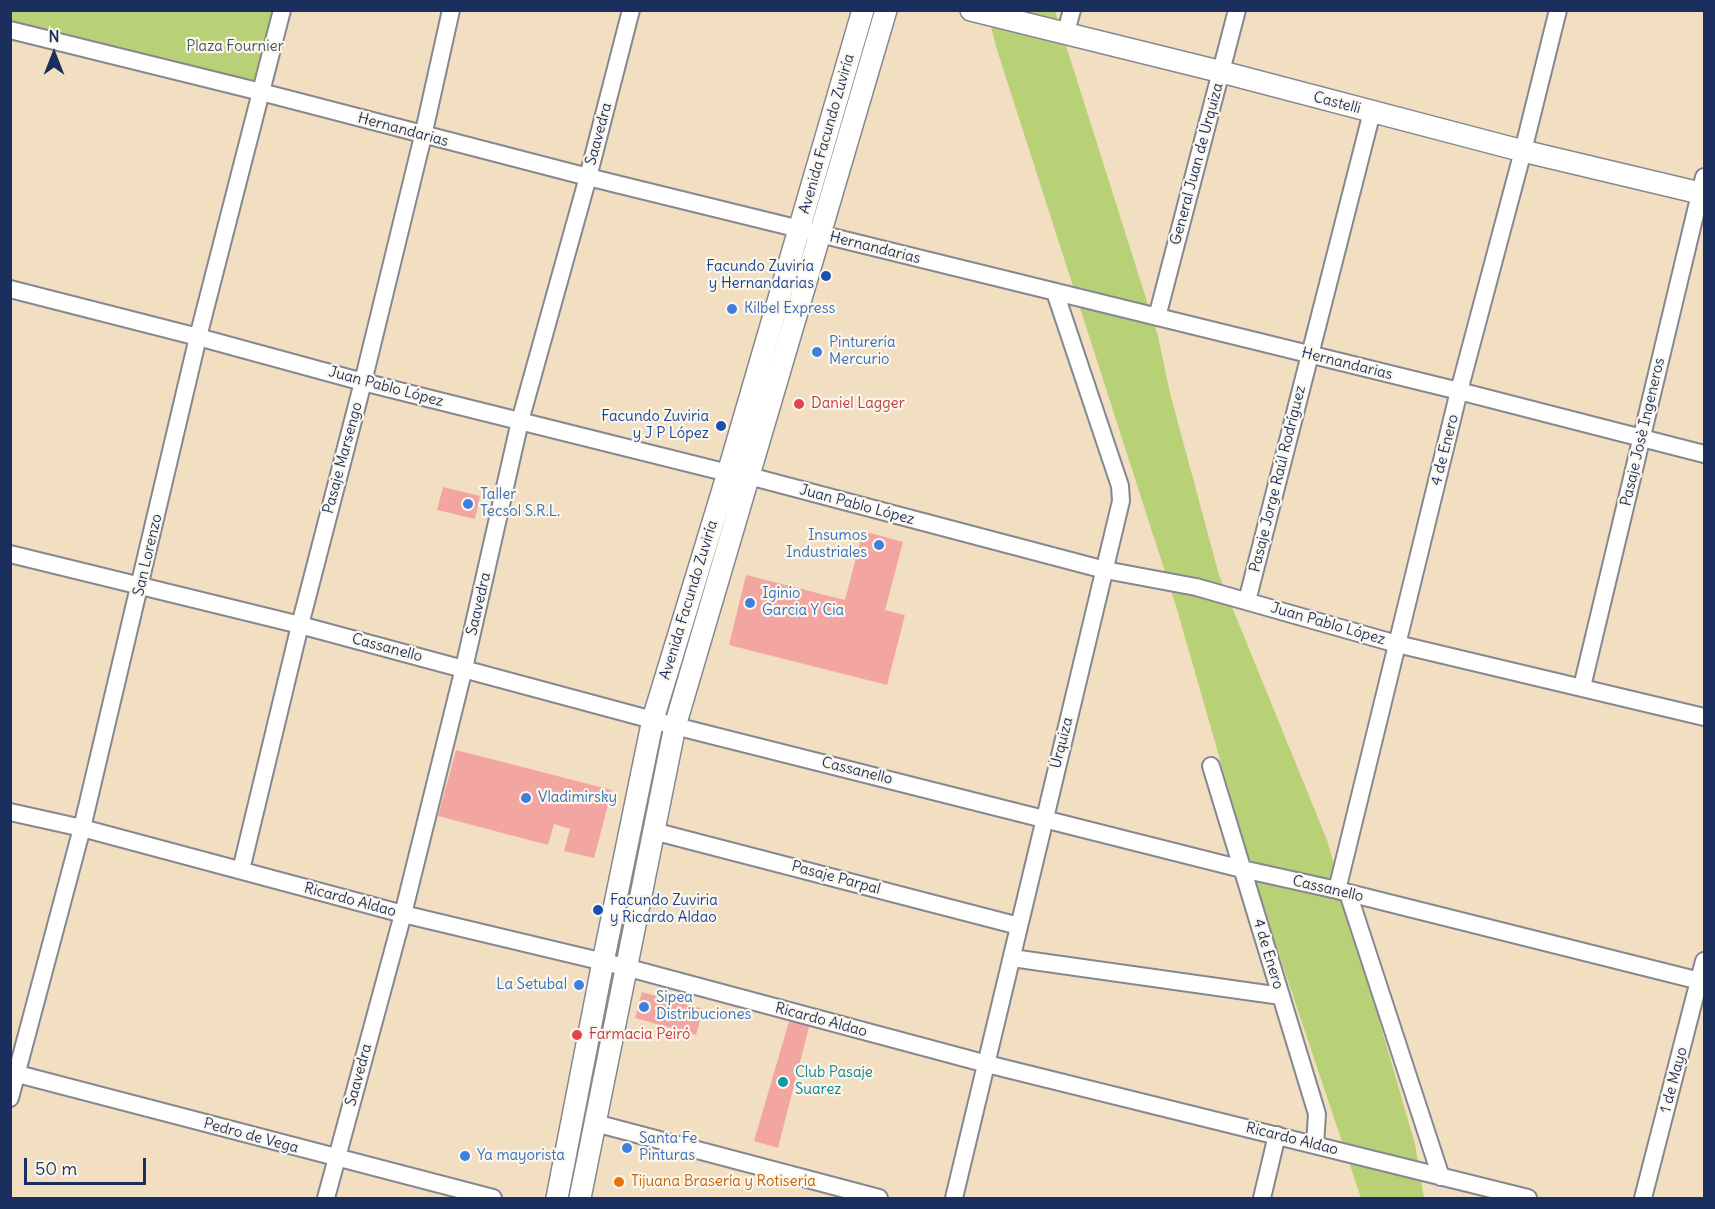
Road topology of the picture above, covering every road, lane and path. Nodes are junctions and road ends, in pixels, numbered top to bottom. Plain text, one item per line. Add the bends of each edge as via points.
1 (282, 10) edge
2 (451, 10) edge
3 (632, 10) edge
4 (863, 10) edge
5 (886, 10) edge
6 (971, 10) edge
7 (1072, 10) edge
8 (1237, 10) edge
9 (1558, 10) edge
10 (10, 30) edge
11 (1065, 35) junction
12 (1222, 72) junction
13 (261, 92) junction
14 (1372, 112) junction
15 (423, 136) junction
16 (1523, 151) junction
17 (588, 177) junction
18 (1703, 188) edge
19 (809, 232) junction
20 (10, 289) edge
21 (1055, 292) junction
22 (1157, 317) junction
23 (198, 337) junction
24 (1309, 354) junction
25 (363, 382) junction
26 (1459, 391) junction
27 (520, 421) junction
28 (1642, 438) junction
29 (1704, 454) edge
30 (739, 475) junction
31 (10, 554) edge
32 (1105, 570) junction
33 (140, 586) junction
34 (1247, 601) junction
35 (300, 625) junction
36 (1397, 644) junction
37 (464, 668) junction
38 (1582, 687) junction
39 (1704, 717) edge
40 (653, 719) junction
41 (675, 726) junction
42 (1211, 766) dead end
43 (10, 812) edge
44 (1044, 819) junction
45 (82, 828) junction
46 (653, 831) junction
47 (1242, 869) junction
48 (241, 870) junction
49 (1342, 892) junction
50 (403, 914) junction
51 (1019, 926) junction
52 (1012, 958) junction
53 (1704, 961) edge
54 (603, 962) junction
55 (625, 967) junction
56 (1702, 981) edge
57 (1281, 996) junction
58 (987, 1064) junction
59 (13, 1073) edge
60 (10, 1098) edge
61 (595, 1123) junction
62 (1277, 1135) junction
63 (1315, 1144) junction
64 (336, 1158) junction
65 (1441, 1177) junction
66 (326, 1198) edge
67 (493, 1198) edge
68 (557, 1198) edge
69 (580, 1198) edge
70 (879, 1198) edge
71 (954, 1198) edge
72 (1262, 1198) edge
73 (1528, 1198) edge
74 (1643, 1198) edge

1 - 13 street, San Lorenzo
2 - 15 street, Pasaje Marsengo
3 - 17 street, Saavedra
4 - 19 main road, Avenida Facundo Zuviría
5 - 19 main road, Avenida Facundo Zuviría
6 - 11 main road, Castelli
7 - 11 street
8 - 12 street, General Juan de Urquiza
9 - 16 street, 4 de Enero
10 - 13 street, Hernandarias
11 - 12 main road, Castelli
12 - 14 main road, Castelli
12 - 22 street, General Juan de Urquiza
13 - 15 street, Hernandarias
13 - 23 street, San Lorenzo
14 - 16 main road, Castelli
14 - 24 street, Pasaje Jorge Raúl Rodríguez
15 - 17 street, Hernandarias
15 - 25 street, Pasaje Marsengo
16 - 18 main road, Castelli
16 - 26 street, 4 de Enero
17 - 19 street, Hernandarias
17 - 27 street, Saavedra
18 - 28 street, Pasaje Josè Ingeneros
19 - 21 street, Hernandarias
19 - 30 main road, Avenida Facundo Zuviría
20 - 23 street, Juan Pablo López
21 - 22 street, Hernandarias
21 - 32 street, Urquiza via 1120,486 1121,501
22 - 24 street, Hernandarias
23 - 25 street, Juan Pablo López
23 - 33 street, San Lorenzo
24 - 26 street, Hernandarias
24 - 34 street, Pasaje Jorge Raúl Rodríguez
25 - 27 street, Juan Pablo López
25 - 35 street, Pasaje Marsengo
26 - 28 street, Hernandarias
26 - 36 street, 4 de Enero
27 - 30 street, Juan Pablo López
27 - 37 street, Saavedra
28 - 29 street, Hernandarias
28 - 38 street, Pasaje Josè Ingeneros
30 - 32 street, Juan Pablo López
30 - 40 main road, Avenida Facundo Zuviría
30 - 41 main road, Avenida Facundo Zuviría
31 - 33 street, Cassanello
32 - 34 street, Juan Pablo López
32 - 44 street, Urquiza
33 - 35 street, Cassanello
33 - 45 street, San Lorenzo
34 - 36 street, Juan Pablo López
35 - 37 street, Cassanello
35 - 48 street, Pasaje Marsengo
36 - 38 street, Juan Pablo López
36 - 49 street, 4 de Enero
37 - 40 street, Cassanello
37 - 50 street, Saavedra
38 - 39 street, Juan Pablo López
40 - 41 street, Cassanello
40 - 54 main road, Avenida Facundo Zuviría
41 - 44 street, Cassanello
41 - 46 main road, Avenida Facundo Zuviría
42 - 47 street, 4 de Enero
43 - 45 street, Ricardo Aldao
44 - 47 street, Cassanello
44 - 51 street, Urquiza
45 - 48 street, Ricardo Aldao
45 - 59 street, San Lorenzo
46 - 51 street, Pasaje Parpal
46 - 55 main road, Avenida Facundo Zuviría
47 - 49 street, Cassanello
47 - 57 street, 4 de Enero
48 - 50 street, Ricardo Aldao
49 - 56 street, Cassanello
49 - 65 street
50 - 54 street, Ricardo Aldao
50 - 64 street, Saavedra
51 - 52 street, Urquiza
52 - 57 street
52 - 58 street, Urquiza
53 - 56 street, 1 de Mayo
54 - 55 street, Ricardo Aldao
54 - 68 main road, Avenida Facundo Zuviría
55 - 58 street, Ricardo Aldao
55 - 61 main road, Avenida Facundo Zuviría
56 - 74 street, 1 de Mayo
57 - 63 street, 4 de Enero via 1317,1114
58 - 62 street, Ricardo Aldao
58 - 71 street, Urquiza
59 - 60 street, San Lorenzo
59 - 64 street, Pedro de Vega
61 - 69 main road, Avenida Facundo Zuviría
61 - 70 street
62 - 63 street, Ricardo Aldao
62 - 72 street
63 - 65 street, Ricardo Aldao
64 - 66 street, Saavedra
64 - 67 street, Pedro de Vega
65 - 73 street, Ricardo Aldao

